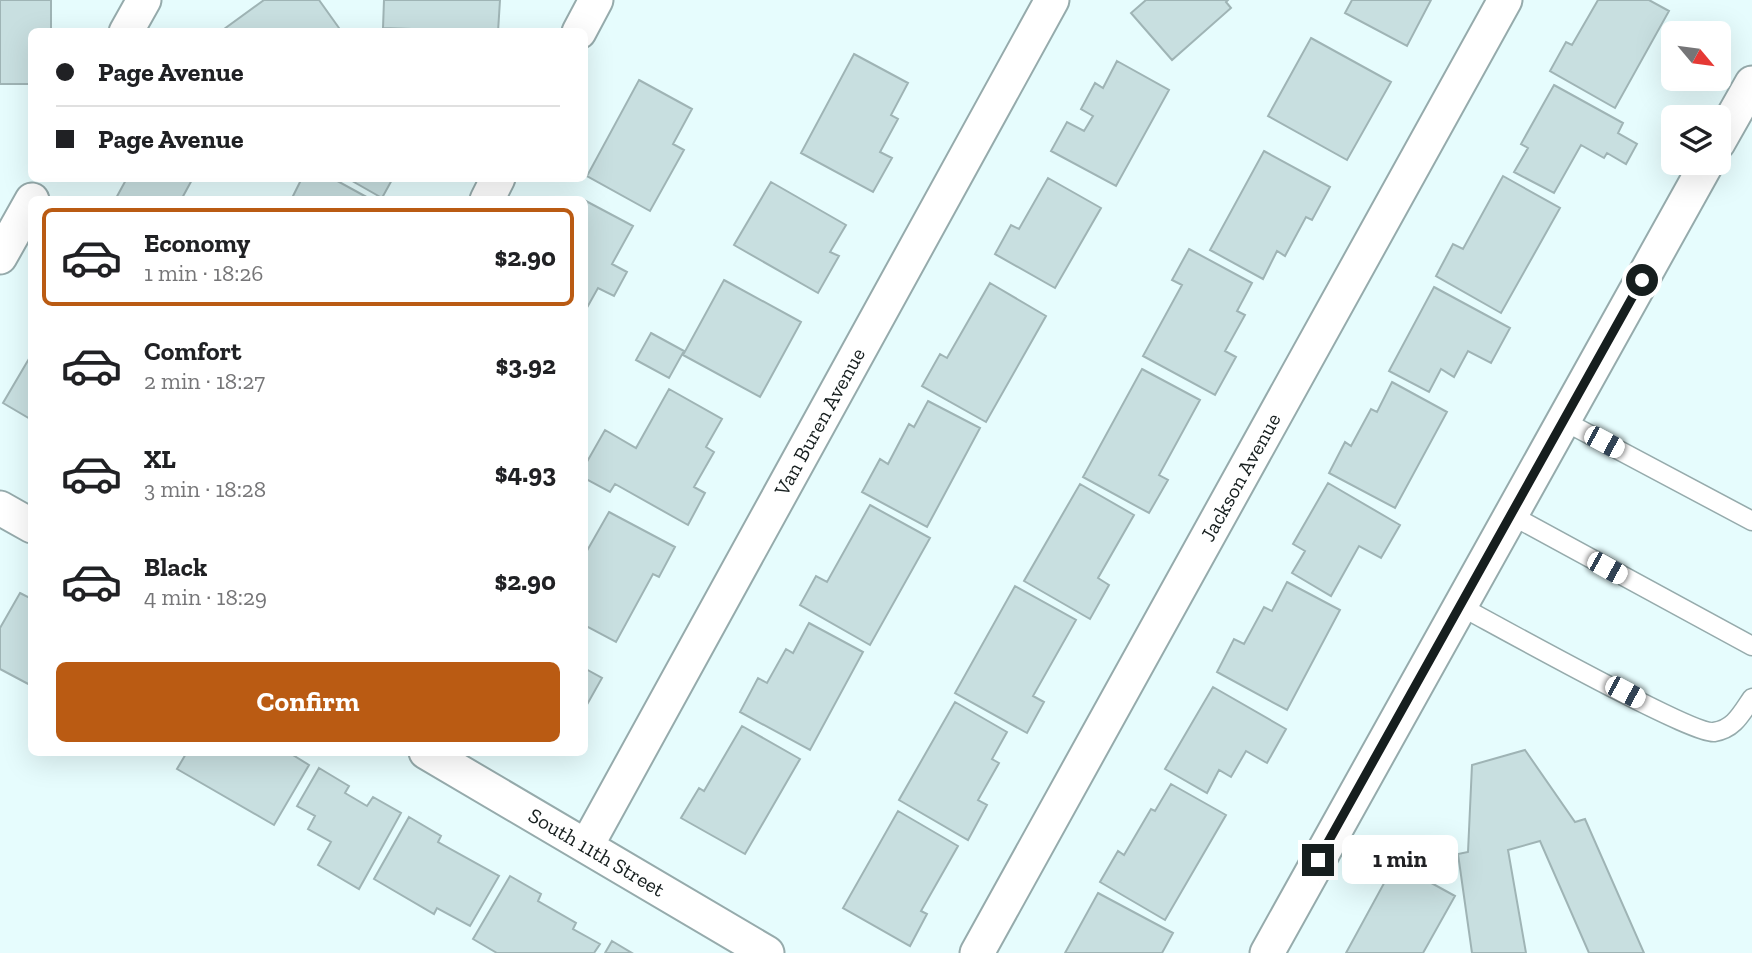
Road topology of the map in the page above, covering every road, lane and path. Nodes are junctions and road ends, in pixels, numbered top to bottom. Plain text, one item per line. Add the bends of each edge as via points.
1 (144, 0) edge
2 (596, 0) edge
3 (1052, 0) edge
4 (1505, 0) edge
5 (128, 28) edge
6 (581, 28) edge
7 (1752, 83) edge
8 (1731, 120) edge
9 (1700, 175) edge
10 (28, 207) edge
11 (0, 257) edge
12 (1564, 421) junction
13 (0, 508) edge
14 (1511, 515) junction
15 (1752, 521) edge
16 (28, 524) edge
17 (1460, 606) junction
18 (1752, 646) edge
19 (1752, 698) edge
20 (433, 756) edge
21 (587, 845) junction
22 (767, 953) edge
23 (977, 953) edge
24 (1267, 953) edge

1 - 5 street
2 - 6 street
3 - 21 street, Van Buren Avenue
4 - 23 street, Jackson Avenue
7 - 8 street
9 - 12 street
10 - 11 street
12 - 14 street
12 - 15 lane
13 - 16 street
14 - 17 street
14 - 18 lane
17 - 19 lane via 1672,717 1712,733 1733,726
17 - 24 street
20 - 21 street, South 11th Street
21 - 22 street, South 11th Street

